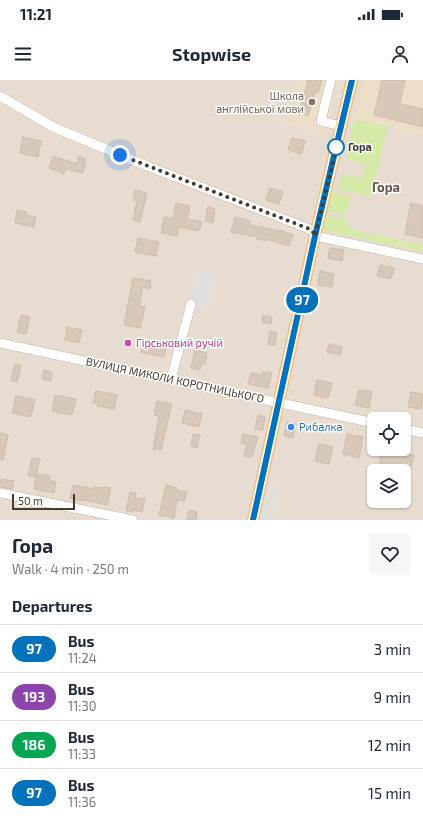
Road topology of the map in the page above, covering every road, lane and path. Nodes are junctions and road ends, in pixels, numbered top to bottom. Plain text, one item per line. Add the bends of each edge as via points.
1 (331, 80) edge
2 (352, 80) edge
3 (0, 96) edge
4 (341, 126) junction
5 (315, 236) junction
6 (423, 259) edge
7 (191, 304) dead end
8 (0, 343) edge
9 (171, 380) junction
10 (280, 403) junction
11 (367, 422) edge
12 (411, 430) edge
13 (423, 433) edge
14 (0, 493) edge
15 (133, 520) edge
16 (253, 520) edge

1 - 4 street via 321,121
2 - 4 main road
3 - 5 street via 53,127 312,230
4 - 5 main road
5 - 6 street
5 - 10 main road
7 - 9 street
8 - 9 street, ВУЛИЦЯ МИКОЛИ КОРОТНИЦЬКОГО
9 - 10 street, ВУЛИЦЯ МИКОЛИ КОРОТНИЦЬКОГО
10 - 11 street, ВУЛИЦЯ МИКОЛИ КОРОТНИЦЬКОГО
10 - 16 main road
12 - 13 street
14 - 15 street

